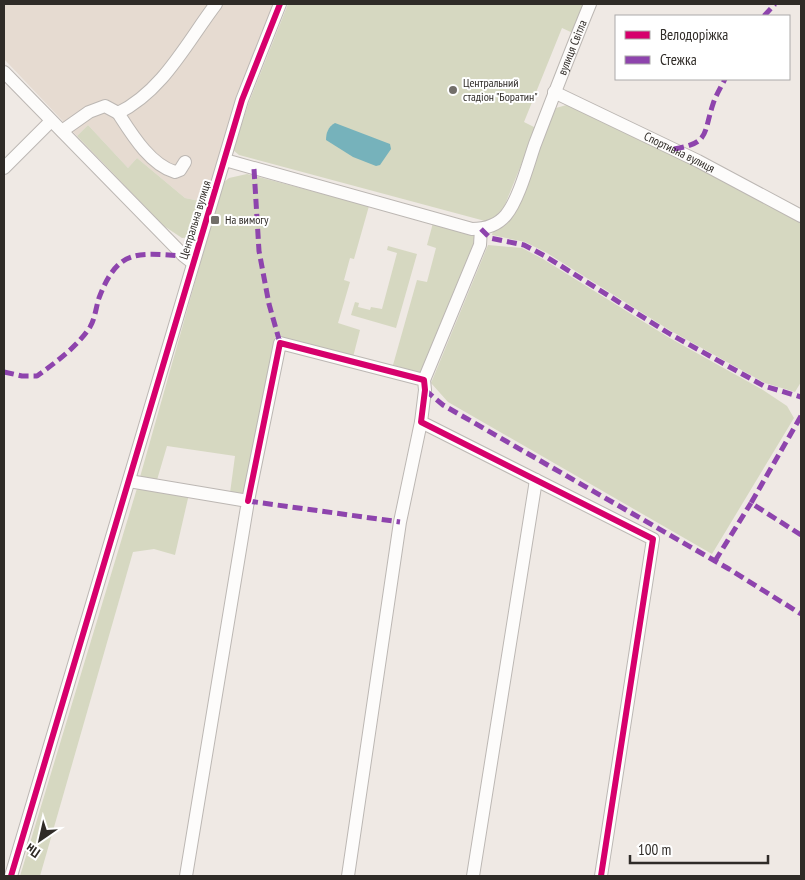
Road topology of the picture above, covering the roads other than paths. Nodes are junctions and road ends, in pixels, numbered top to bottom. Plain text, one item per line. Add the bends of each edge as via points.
1 (216, 4) edge
2 (280, 4) edge
3 (590, 4) edge
4 (4, 72) edge
5 (554, 92) junction
6 (118, 113) junction
7 (51, 121) junction
8 (62, 131) junction
9 (224, 160) junction
10 (185, 162) dead end
11 (4, 168) edge
12 (801, 216) edge
13 (481, 229) junction
14 (193, 263) junction
15 (424, 380) junction
16 (421, 422) junction
17 (536, 480) junction
18 (130, 481) junction
19 (248, 501) junction
20 (11, 876) edge
21 (186, 876) edge
22 (348, 876) edge
23 (473, 876) edge
24 (601, 876) edge

1 - 6 street via 147,94
2 - 9 street, Центральна вулиця via 242,100
3 - 5 street, вулиця Світла
4 - 7 street
5 - 12 street, Спортивна вулиця via 698,161
5 - 13 street, вулиця Світла via 506,215 496,224
6 - 8 street via 106,106 89,112
6 - 10 street via 134,138 160,164 175,172
7 - 8 street
7 - 11 street
8 - 14 street
9 - 13 street
9 - 14 street, Центральна вулиця
13 - 15 street via 480,245
14 - 18 street, Центральна вулиця
15 - 16 street
15 - 19 street via 280,342
16 - 17 street
16 - 22 street via 400,522
17 - 23 street
17 - 24 street via 652,539
18 - 19 street
18 - 20 street, Центральна вулиця
19 - 21 street

